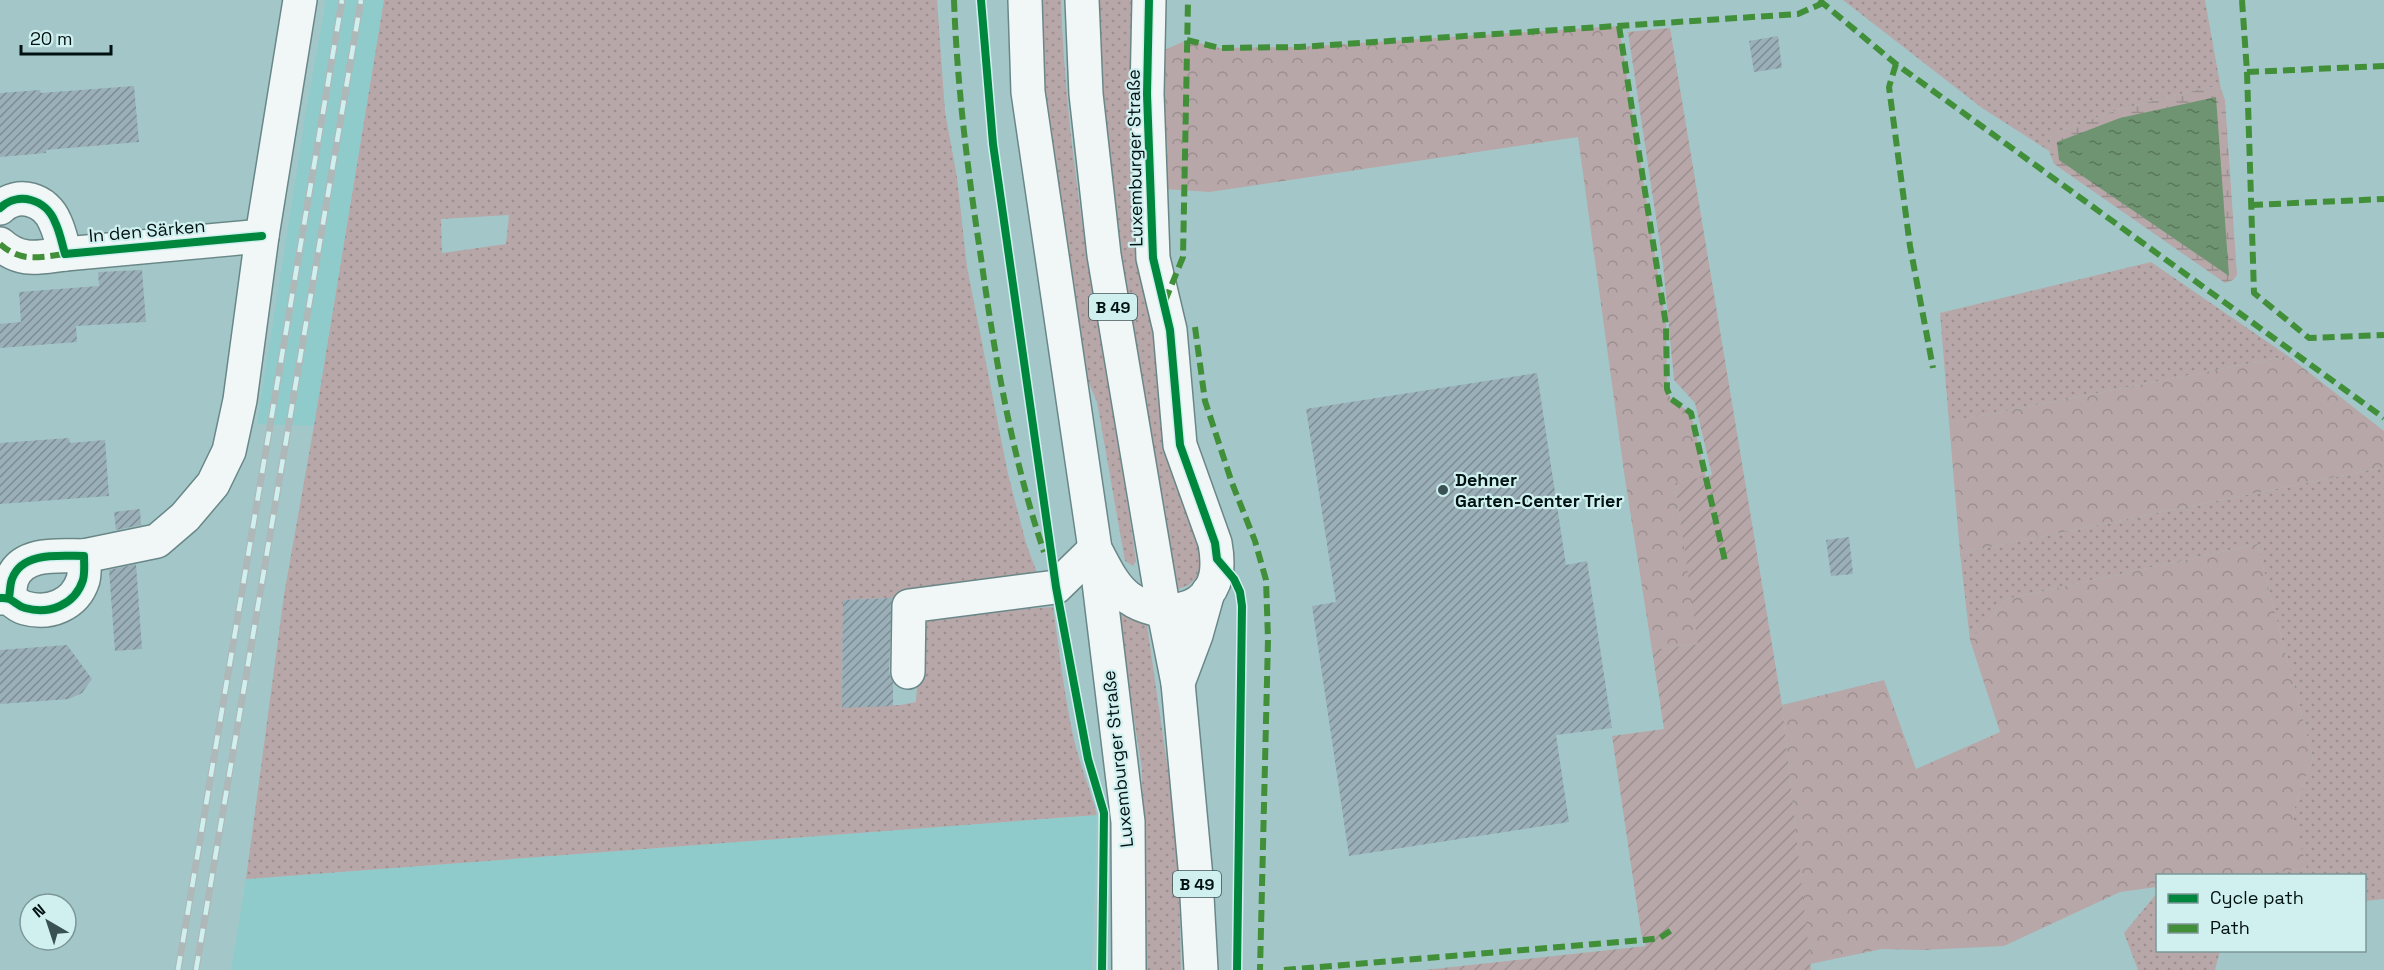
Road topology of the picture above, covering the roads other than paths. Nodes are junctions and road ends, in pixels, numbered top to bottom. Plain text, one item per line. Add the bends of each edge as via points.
1 (300, 0) edge
2 (1025, 0) edge
3 (1082, 0) edge
4 (1149, 0) edge
5 (0, 208) edge
6 (262, 236) junction
7 (0, 244) edge
8 (64, 254) junction
9 (1095, 549) junction
10 (84, 556) junction
11 (1208, 592) junction
12 (4, 598) edge
13 (1164, 612) junction
14 (908, 672) dead end
15 (1178, 683) junction
16 (1129, 970) edge
17 (1201, 970) edge

1 - 6 main road
2 - 9 main road, Luxemburger Straße via 1028,92
3 - 13 main road, Luxemburger Straße / B 49 via 1086,94 1104,255
4 - 11 main road, Luxemburger Straße via 1147,94 1153,258 1170,330 1180,445 1215,543 1216,578
5 - 8 main road, In den Särken via 18,198 36,200 55,220
6 - 8 main road, In den Särken
6 - 10 main road via 240,400 229,451 213,484 185,517 157,541
7 - 8 main road, In den Särken via 10,254 27,258
9 - 13 main road, Luxemburger Straße via 1128,597
9 - 14 main road via 1056,587 909,606
9 - 16 main road, Luxemburger Straße via 1128,822
10 - 12 main road via 44,557 23,563
10 - 12 main road via 83,580 70,602 49,611 24,608
11 - 13 main road via 1196,604
11 - 15 main road, Luxemburger Straße
13 - 15 main road, Luxemburger Straße / B 49
15 - 17 main road, Luxemburger Straße / B 49

